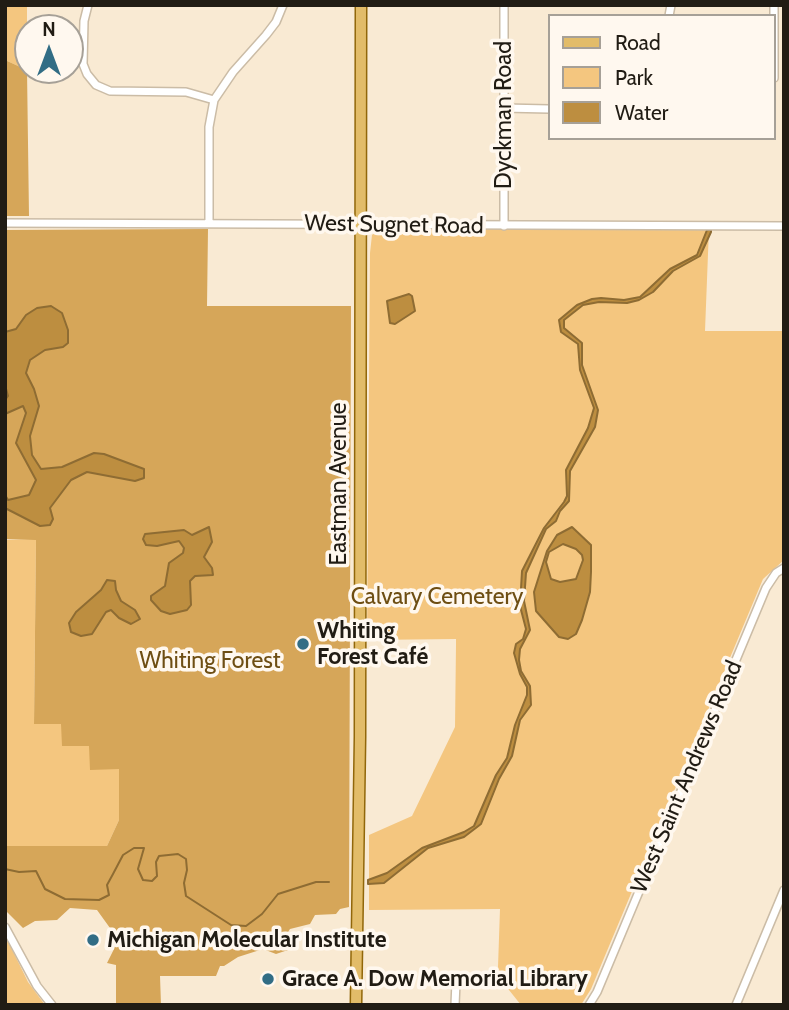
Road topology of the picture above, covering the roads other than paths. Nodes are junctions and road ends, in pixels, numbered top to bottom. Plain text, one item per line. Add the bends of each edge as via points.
1 (88, 5) edge
2 (283, 5) edge
3 (361, 5) edge
4 (504, 5) edge
5 (214, 100) junction
6 (504, 108) junction
7 (548, 109) edge
8 (5, 223) edge
9 (209, 223) junction
10 (362, 224) junction
11 (504, 226) junction
12 (784, 226) edge
13 (784, 568) edge
14 (784, 890) edge
15 (5, 927) edge
16 (456, 982) dead end
17 (597, 992) junction
18 (52, 1005) edge
19 (356, 1005) edge
20 (456, 1005) edge
21 (589, 1005) edge
22 (596, 1005) edge
23 (736, 1005) edge

1 - 5 street via 83,64 96,85 110,91 186,92
2 - 5 street via 267,35
3 - 10 main road, Eastman Avenue
4 - 6 street, Dyckman Road
5 - 9 street via 209,127
6 - 7 street
6 - 11 street, Dyckman Road
8 - 9 street, West Sugnet Road
9 - 10 street, West Sugnet Road
10 - 11 street, West Sugnet Road
10 - 19 main road, Eastman Avenue
11 - 12 street, West Sugnet Road
13 - 17 street, West Saint Andrews Road via 766,588
14 - 23 street
15 - 18 street
16 - 20 street
17 - 21 street, West Saint Andrews Road
17 - 22 street, West Saint Andrews Road

